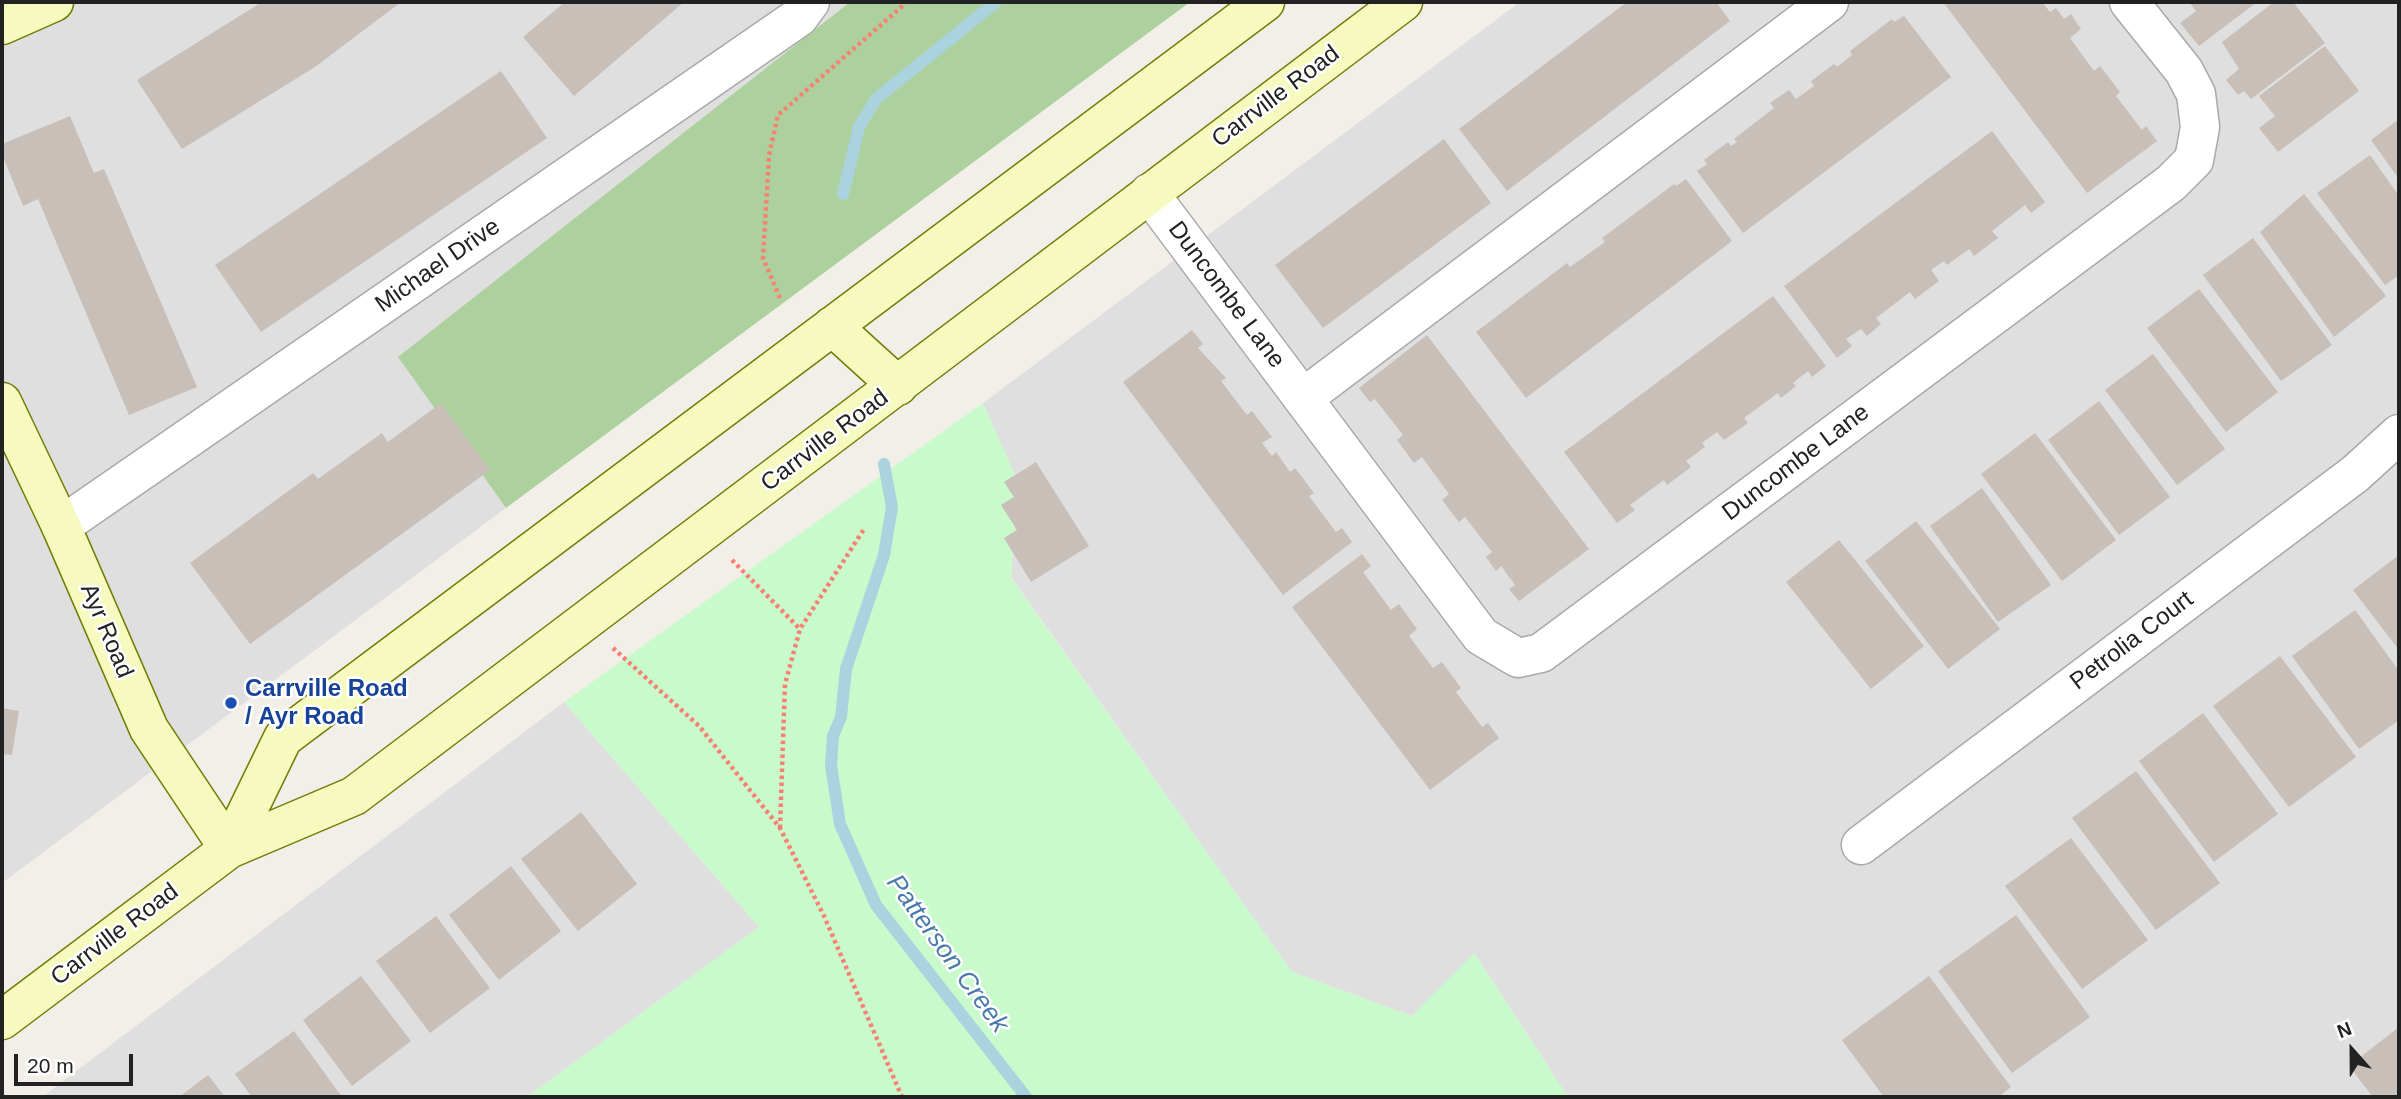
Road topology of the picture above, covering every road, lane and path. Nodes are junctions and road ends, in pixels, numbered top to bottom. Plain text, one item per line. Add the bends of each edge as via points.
1 (54, 2) edge
2 (810, 2) edge
3 (907, 2) edge
4 (1265, 2) edge
5 (1403, 2) edge
6 (1829, 2) edge
7 (2129, 2) edge
8 (2, 25) edge
9 (1149, 193) junction
10 (780, 298) dead end
11 (832, 326) junction
12 (898, 386) junction
13 (1303, 398) junction
14 (2, 402) edge
15 (2399, 434) edge
16 (61, 526) junction
17 (864, 528) dead end
18 (729, 556) dead end
19 (800, 629) junction
20 (611, 646) dead end
21 (780, 828) junction
22 (1861, 845) dead end
23 (229, 849) junction
24 (2, 1020) edge
25 (902, 1097) edge

1 - 8 main road
2 - 16 street, Michael Drive via 799,17
3 - 10 path via 778,115 769,155 763,258
4 - 11 main road, Carrville Road
5 - 9 main road, Carrville Road
6 - 13 street
7 - 13 street, Duncombe Lane via 2184,71 2196,94 2200,127 2194,160 2171,183 1541,653 1518,658 1481,636
9 - 12 main road, Carrville Road
9 - 13 street, Duncombe Lane
11 - 12 main road
11 - 23 main road, Carrville Road via 283,738
12 - 23 main road, Carrville Road via 354,796
14 - 16 main road, Ayr Road
15 - 22 street, Petrolia Court via 2355,474
16 - 23 main road, Ayr Road via 149,729
17 - 19 path
18 - 19 path
19 - 21 path via 785,684
20 - 21 path via 699,726
21 - 25 path via 824,916
23 - 24 main road, Carrville Road

